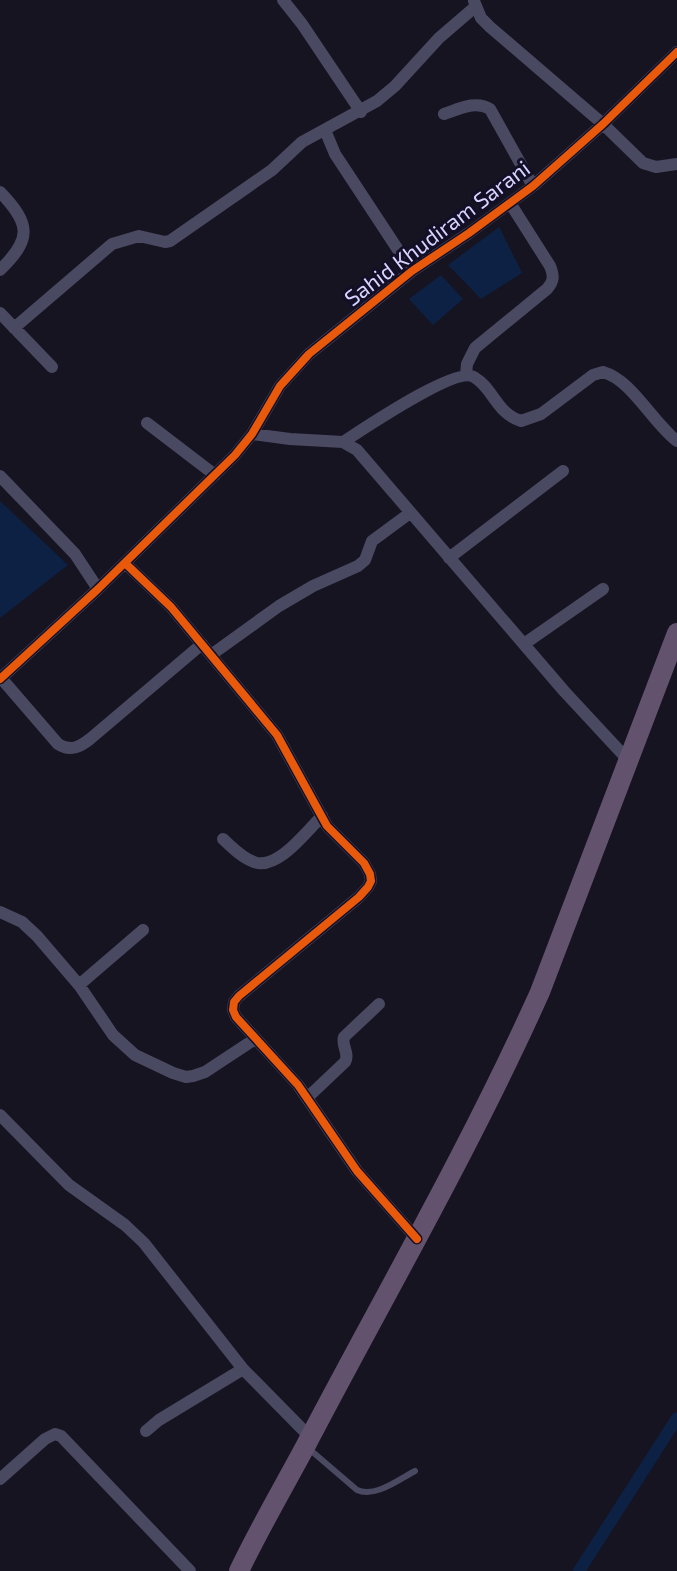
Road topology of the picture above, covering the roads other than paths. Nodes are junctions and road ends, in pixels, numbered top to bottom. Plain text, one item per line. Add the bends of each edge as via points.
1 (283, 0) edge
2 (474, 3) edge
3 (677, 52) edge
4 (361, 112) junction
5 (444, 114) dead end
6 (603, 124) junction
7 (325, 130) junction
8 (677, 164) edge
9 (533, 186) junction
10 (0, 192) edge
11 (510, 203) junction
12 (0, 270) edge
13 (412, 271) junction
14 (0, 313) edge
15 (14, 328) junction
16 (52, 367) dead end
17 (466, 375) junction
18 (147, 423) dead end
19 (252, 434) junction
20 (677, 441) edge
21 (342, 442) junction
22 (563, 471) dead end
23 (214, 475) junction
24 (0, 476) edge
25 (410, 513) junction
26 (449, 558) junction
27 (125, 563) junction
28 (98, 589) junction
29 (603, 589) dead end
30 (677, 633) edge
31 (202, 644) junction
32 (524, 644) junction
33 (211, 655) junction
34 (1, 679) edge
35 (629, 761) junction
36 (322, 816) junction
37 (223, 839) dead end
38 (0, 912) edge
39 (143, 930) dead end
40 (79, 985) junction
41 (379, 1004) dead end
42 (255, 1039) junction
43 (307, 1098) junction
44 (0, 1115) edge
45 (417, 1239) junction
46 (243, 1369) junction
47 (147, 1431) dead end
48 (308, 1441) junction
49 (415, 1471) dead end
50 (0, 1479) edge
51 (242, 1566) edge
52 (190, 1571) edge

1 - 4 street
2 - 4 street via 395,86
2 - 6 street via 490,27
3 - 6 street, Sahid Khudiram Sarani
4 - 7 street
5 - 9 street via 476,105 490,109
6 - 8 street via 643,163 656,167
6 - 9 street, Sahid Khudiram Sarani
7 - 13 street via 335,154
7 - 15 street via 302,142 272,170 170,241 139,236 112,244
9 - 11 street, Sahid Khudiram Sarani
10 - 12 street via 22,221 25,233 15,255
11 - 13 street, Sahid Khudiram Sarani
11 - 17 street via 550,266 553,282 475,348
13 - 19 street, Sahid Khudiram Sarani via 309,354 280,386
14 - 15 street
15 - 16 street
17 - 20 street via 481,383 506,414 521,421 541,414 593,375 611,374
17 - 21 street via 413,398
18 - 23 street
19 - 21 street
19 - 23 street, Sahid Khudiram Sarani
21 - 25 street via 357,450
22 - 26 street
23 - 27 street, Sahid Khudiram Sarani
24 - 28 street via 75,554
25 - 26 street
25 - 33 street via 372,541 358,567 279,606
26 - 32 street
27 - 28 street, Sahid Khudiram Sarani
27 - 31 street via 171,607
28 - 34 street, Sahid Khudiram Sarani
29 - 32 street
30 - 35 highway
31 - 33 street
31 - 34 street via 90,740 74,748 58,744
32 - 35 street
33 - 36 street via 278,735
35 - 45 highway via 540,992 486,1108
36 - 37 street via 283,855 261,865 251,862
36 - 42 street via 333,834 364,864 370,881 359,897 234,1002 236,1017
38 - 40 street via 22,922
39 - 40 street
40 - 42 street via 123,1046 186,1077 205,1072
41 - 43 street via 344,1037 345,1062
42 - 43 street
43 - 45 street via 357,1172
44 - 46 street via 69,1185 144,1244
45 - 48 highway
46 - 47 street
46 - 48 street
48 - 49 lane via 364,1493
48 - 51 highway
50 - 52 street via 45,1439 55,1434 61,1436

